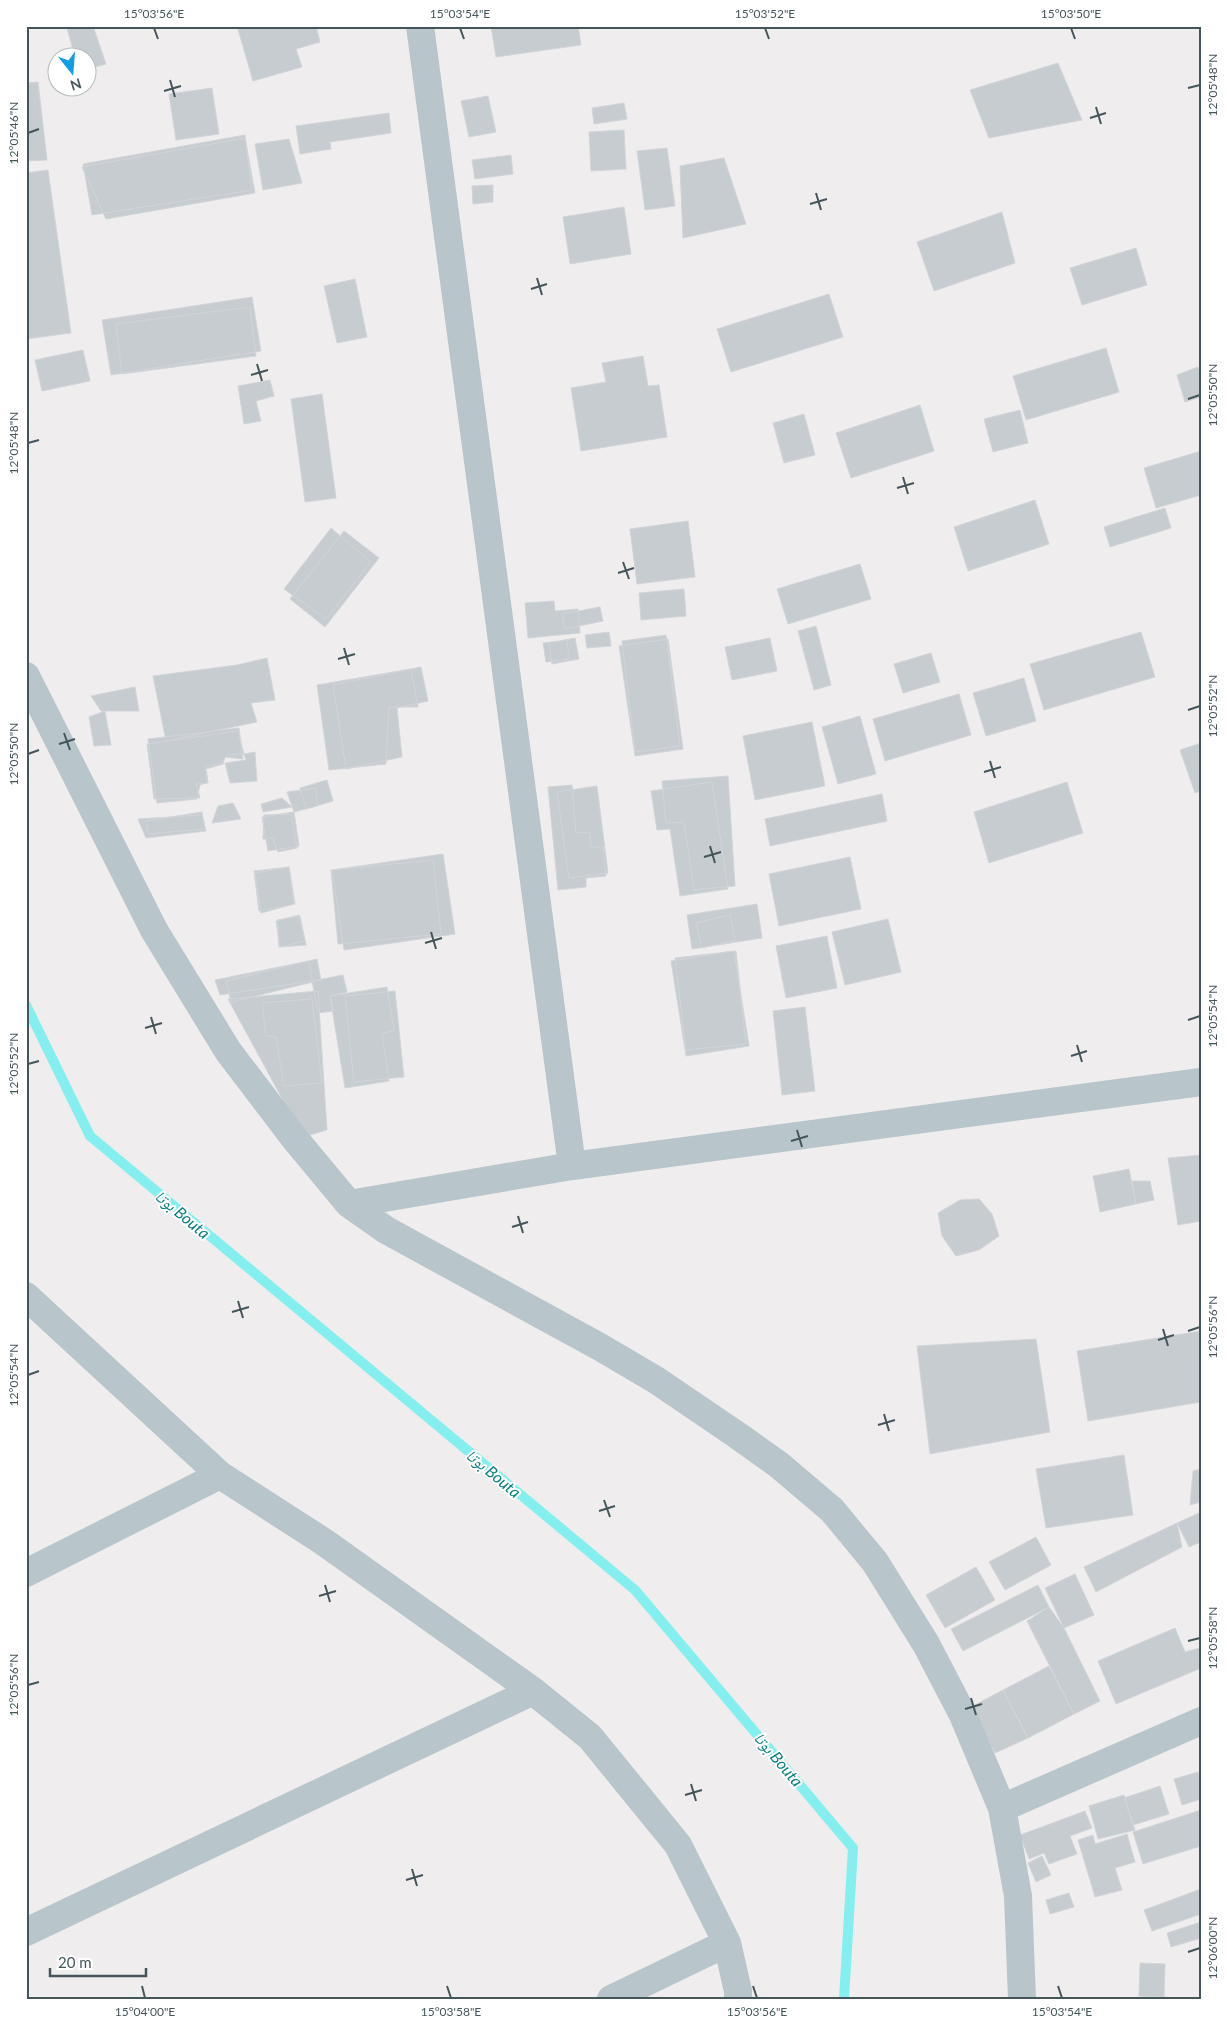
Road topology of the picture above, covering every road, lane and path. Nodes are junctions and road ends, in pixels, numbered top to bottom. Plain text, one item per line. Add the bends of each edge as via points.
1 (420, 26) edge
2 (26, 676) edge
3 (1201, 1082) edge
4 (572, 1166) junction
5 (349, 1204) junction
6 (26, 1296) edge
7 (220, 1475) junction
8 (26, 1573) edge
9 (533, 1691) junction
10 (1201, 1721) edge
11 (1002, 1808) junction
12 (26, 1932) edge
13 (727, 1943) junction
14 (610, 1999) edge
15 (738, 1999) edge
16 (1022, 1999) edge

1 - 4 street
2 - 5 street via 159,938 228,1050
3 - 4 street
4 - 5 street
5 - 11 street via 386,1230 600,1346 656,1380 779,1465 832,1510 875,1562 926,1644 963,1715
6 - 7 street
7 - 8 street
7 - 9 street via 324,1542
9 - 12 street
9 - 13 street via 590,1737 678,1845
10 - 11 street
11 - 16 street via 1018,1896
13 - 14 street
13 - 15 street

